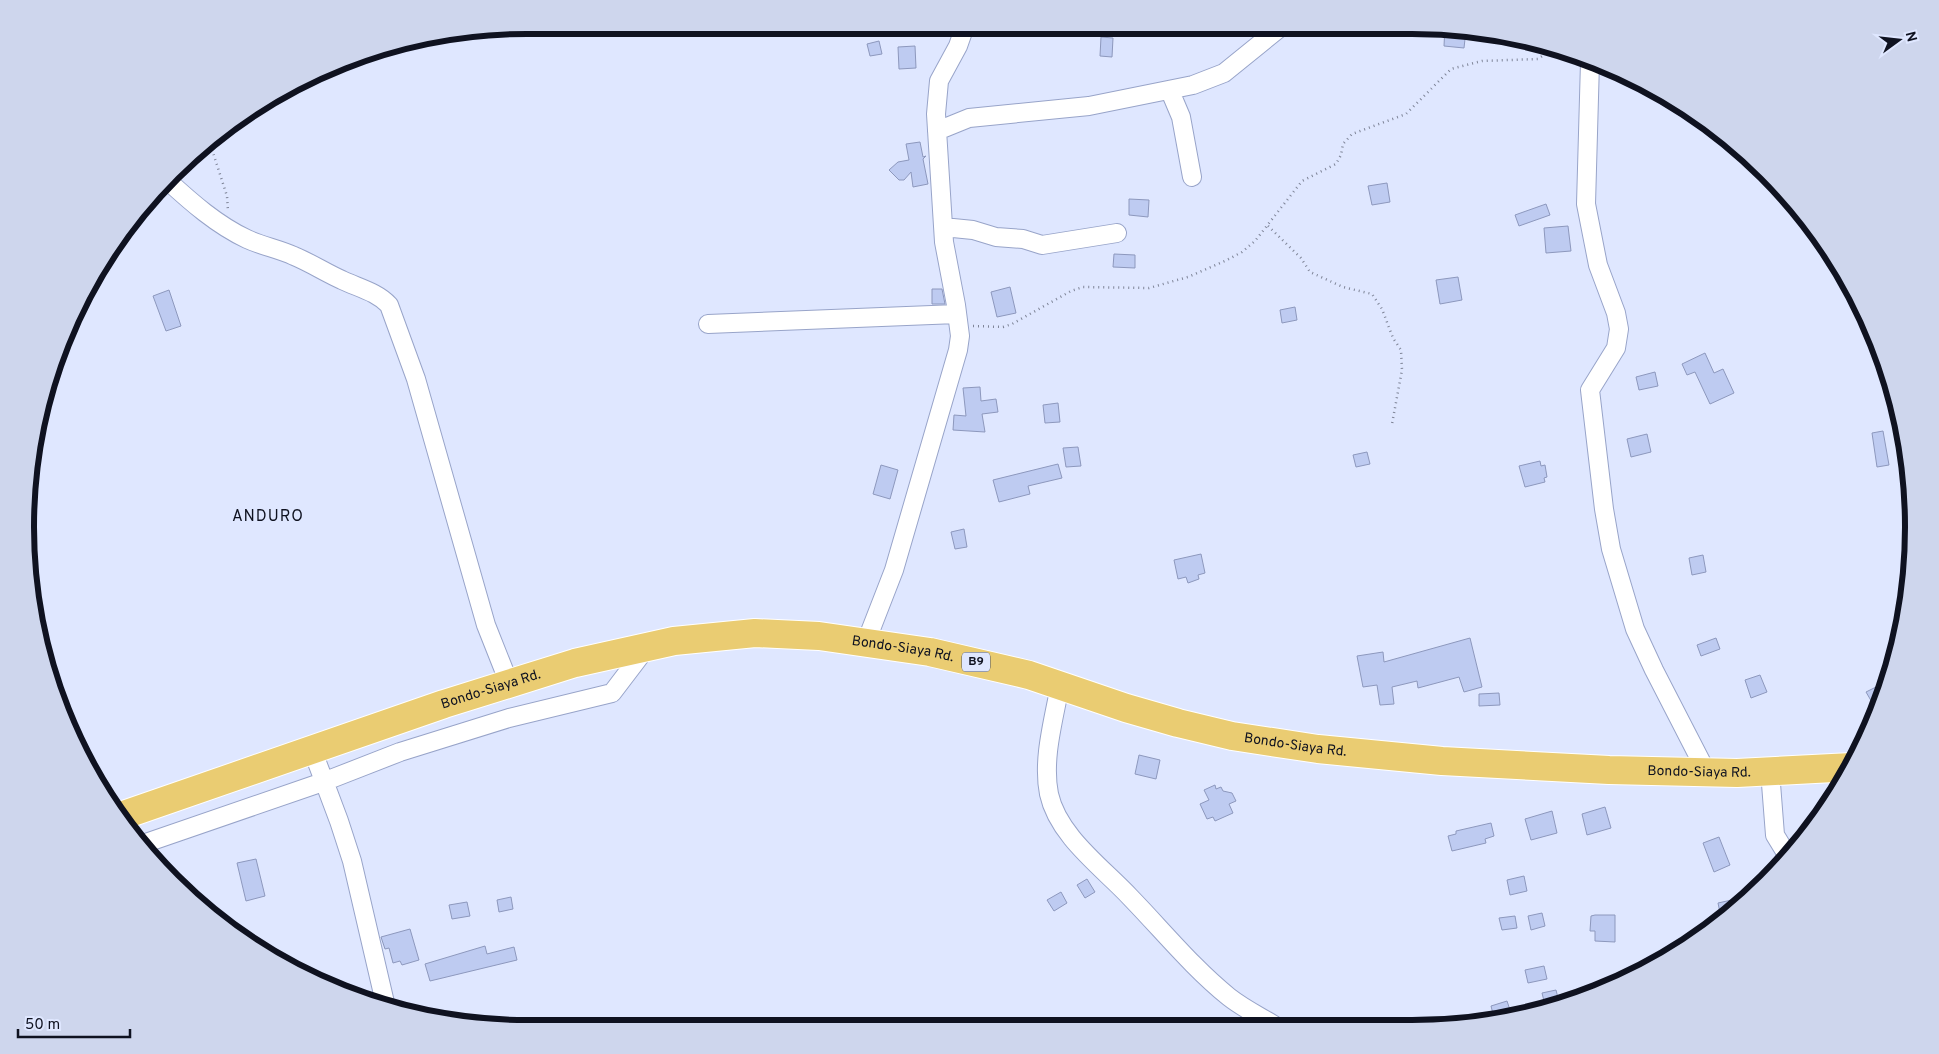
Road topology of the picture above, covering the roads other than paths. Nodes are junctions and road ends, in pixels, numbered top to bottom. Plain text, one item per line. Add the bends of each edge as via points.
1 (962, 34) edge
2 (1272, 34) edge
3 (1590, 67) edge
4 (1170, 91) junction
5 (937, 131) junction
6 (1192, 177) dead end
7 (172, 185) edge
8 (943, 226) junction
9 (1117, 233) dead end
10 (958, 320) junction
11 (708, 324) dead end
12 (866, 642) junction
13 (646, 647) junction
14 (509, 683) junction
15 (1060, 685) junction
16 (312, 749) junction
17 (1842, 767) edge
18 (1770, 771) junction
19 (1708, 773) junction
20 (323, 782) junction
21 (127, 814) edge
22 (148, 842) edge
23 (1784, 850) edge
24 (384, 999) edge
25 (1266, 1020) edge

1 - 5 street via 939,81
2 - 4 street via 1224,73
3 - 19 street via 1586,204 1598,265 1616,313 1618,329 1616,348 1590,390 1604,509 1611,549 1635,629
4 - 5 street via 1089,106 980,116 960,120
4 - 6 street via 1181,118
5 - 8 street
7 - 14 street via 205,214 230,230 294,256 383,298 389,305 416,378 486,625
8 - 9 street via 1042,245
8 - 10 street
10 - 11 street
10 - 12 street via 958,350 925,467 894,570
12 - 13 highway, Bondo-Siaya Rd. / B9 via 792,633 755,633
12 - 15 highway, Bondo-Siaya Rd. / B9 via 967,660
13 - 14 highway, Bondo-Siaya Rd. / B9 via 575,663
13 - 20 street via 612,693 545,708 400,752
14 - 16 highway, Bondo-Siaya Rd. / B9
15 - 19 highway, Bondo-Siaya Rd. / B9 via 1178,724 1318,749 1501,764
15 - 25 street via 1048,782 1059,816 1077,844 1203,974 1230,997
16 - 20 street
16 - 21 highway, Bondo-Siaya Rd. / B9
17 - 18 highway, Bondo-Siaya Rd. / B9
18 - 19 highway, Bondo-Siaya Rd. / B9
18 - 23 street via 1775,835
20 - 22 street
20 - 24 street via 352,861

